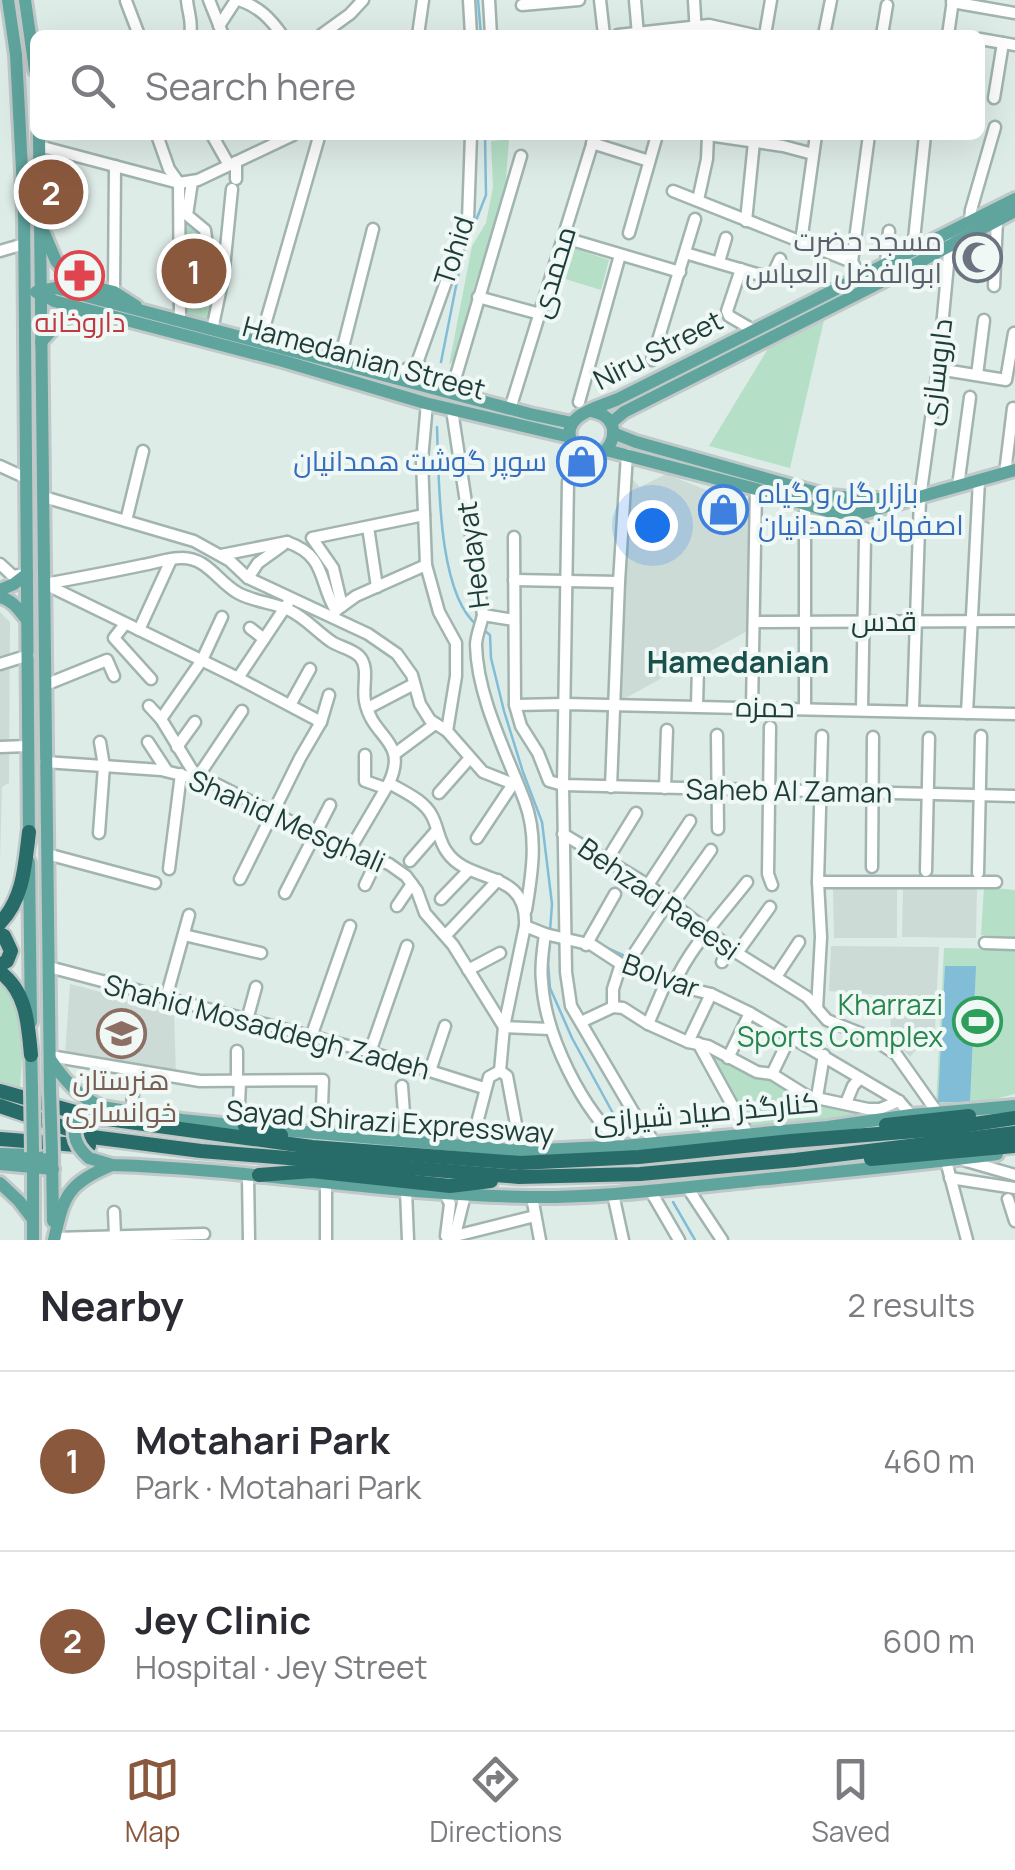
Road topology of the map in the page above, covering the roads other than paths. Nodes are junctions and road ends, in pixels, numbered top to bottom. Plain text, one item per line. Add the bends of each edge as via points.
1 (8, 0) edge
2 (25, 0) edge
3 (187, 0) edge
4 (208, 0) edge
5 (238, 0) edge
6 (363, 0) edge
7 (469, 0) edge
8 (488, 0) edge
9 (578, 0) edge
10 (600, 0) edge
11 (635, 0) edge
12 (694, 0) edge
13 (771, 0) edge
14 (832, 0) edge
15 (126, 1) edge
16 (952, 1) edge
17 (421, 2) edge
18 (522, 4) dead end
19 (887, 5) dead end
20 (1015, 13) edge
21 (136, 30) edge
22 (191, 30) edge
23 (219, 30) edge
24 (221, 30) edge
25 (278, 30) edge
26 (329, 30) edge
27 (418, 30) edge
28 (471, 30) edge
29 (491, 30) edge
30 (603, 30) edge
31 (638, 30) edge
32 (696, 30) edge
33 (698, 30) edge
34 (732, 30) edge
35 (766, 30) edge
36 (825, 30) edge
37 (883, 30) edge
38 (951, 30) edge
39 (30, 35) edge
40 (1009, 44) edge
41 (994, 98) dead end
42 (995, 127) dead end
43 (39, 140) edge
44 (158, 140) edge
45 (216, 140) edge
46 (272, 140) edge
47 (317, 140) edge
48 (471, 140) edge
49 (594, 140) edge
50 (597, 140) edge
51 (655, 140) edge
52 (708, 140) edge
53 (746, 140) edge
54 (815, 140) edge
55 (868, 140) edge
56 (924, 140) edge
57 (784, 141) edge
58 (754, 142) junction
59 (813, 154) junction
60 (521, 156) dead end
61 (649, 160) junction
62 (233, 164) junction
63 (115, 166) junction
64 (186, 182) junction
65 (673, 191) dead end
66 (1015, 199) edge
67 (698, 200) junction
68 (1015, 210) edge
69 (694, 219) dead end
70 (39, 220) junction
71 (997, 220) junction
72 (746, 221) junction
73 (970, 221) junction
74 (374, 229) dead end
75 (888, 231) dead end
76 (628, 233) dead end
77 (564, 238) junction
78 (726, 238) dead end
79 (948, 239) junction
80 (801, 242) junction
81 (24, 244) junction
82 (913, 250) junction
83 (0, 251) edge
84 (685, 253) junction
85 (620, 254) junction
86 (780, 258) dead end
87 (719, 262) junction
88 (852, 262) junction
89 (886, 263) junction
90 (740, 268) junction
91 (680, 272) junction
92 (861, 276) junction
93 (222, 278) junction
94 (994, 286) dead end
95 (24, 290) junction
96 (40, 292) junction
97 (114, 292) junction
98 (478, 297) junction
99 (86, 310) junction
100 (146, 313) junction
101 (540, 314) junction
102 (984, 320) dead end
103 (180, 322) junction
104 (212, 330) junction
105 (753, 330) junction
106 (1014, 333) edge
107 (41, 342) junction
108 (260, 342) junction
109 (242, 343) junction
110 (281, 354) junction
111 (652, 360) dead end
112 (339, 362) junction
113 (417, 363) junction
114 (938, 369) junction
115 (976, 376) junction
116 (392, 377) junction
117 (452, 389) junction
118 (970, 398) dead end
119 (579, 402) dead end
120 (427, 403) junction
121 (621, 406) junction
122 (510, 408) junction
123 (1014, 408) edge
124 (452, 410) junction
125 (592, 411) junction
126 (612, 428) junction
127 (571, 430) junction
128 (606, 450) junction
129 (143, 451) dead end
130 (627, 454) junction
131 (0, 466) edge
132 (1010, 471) edge
133 (26, 478) junction
134 (979, 480) junction
135 (568, 482) dead end
136 (958, 486) junction
137 (756, 489) junction
138 (44, 497) junction
139 (920, 498) junction
140 (805, 512) junction
141 (424, 515) junction
142 (126, 521) junction
143 (368, 527) junction
144 (514, 537) dead end
145 (287, 542) junction
146 (220, 556) junction
147 (171, 560) junction
148 (0, 564) edge
149 (426, 565) junction
150 (27, 574) junction
151 (248, 578) junction
152 (397, 578) junction
153 (514, 580) junction
154 (568, 581) junction
155 (619, 582) junction
156 (45, 584) junction
157 (376, 587) junction
158 (403, 590) dead end
159 (0, 594) edge
160 (288, 602) junction
161 (336, 611) junction
162 (483, 616) junction
163 (222, 617) dead end
164 (28, 620) junction
165 (514, 620) junction
166 (862, 621) junction
167 (918, 621) junction
168 (972, 621) junction
169 (1015, 621) edge
170 (754, 622) junction
171 (804, 622) junction
172 (125, 624) junction
173 (250, 628) dead end
174 (139, 630) junction
175 (477, 638) junction
176 (264, 639) junction
177 (456, 643) junction
178 (239, 650) dead end
179 (29, 655) junction
180 (252, 657) junction
181 (202, 660) junction
182 (0, 664) edge
183 (698, 666) dead end
184 (310, 669) dead end
185 (114, 676) dead end
186 (238, 678) junction
187 (151, 679) dead end
188 (414, 684) junction
189 (45, 685) junction
190 (329, 695) dead end
191 (564, 704) junction
192 (615, 704) junction
193 (514, 705) junction
194 (149, 706) dead end
195 (290, 706) junction
196 (696, 706) junction
197 (752, 707) junction
198 (368, 708) junction
199 (805, 708) junction
200 (862, 709) junction
201 (914, 710) junction
202 (242, 711) dead end
203 (967, 713) junction
204 (1015, 714) edge
205 (161, 719) junction
206 (195, 722) dead end
207 (320, 722) junction
208 (435, 724) junction
209 (770, 727) dead end
210 (666, 730) dead end
211 (447, 731) junction
212 (717, 734) dead end
213 (822, 736) dead end
214 (982, 736) dead end
215 (874, 738) dead end
216 (929, 738) dead end
217 (100, 742) dead end
218 (148, 742) dead end
219 (28, 746) junction
220 (0, 747) edge
221 (177, 747) junction
222 (396, 753) junction
223 (364, 754) dead end
224 (469, 759) junction
225 (45, 762) junction
226 (104, 766) junction
227 (167, 771) junction
228 (182, 774) junction
229 (197, 778) junction
230 (514, 784) junction
231 (563, 785) junction
232 (387, 786) junction
233 (611, 787) junction
234 (665, 788) junction
235 (718, 790) junction
236 (768, 791) junction
237 (820, 791) junction
238 (439, 792) dead end
239 (874, 792) junction
240 (927, 793) junction
241 (980, 794) junction
242 (1015, 796) edge
243 (330, 804) dead end
244 (272, 812) junction
245 (636, 813) dead end
246 (690, 821) dead end
247 (437, 830) junction
248 (718, 830) dead end
249 (29, 832) junction
250 (99, 832) dead end
251 (563, 834) junction
252 (315, 835) junction
253 (477, 838) dead end
254 (710, 850) dead end
255 (349, 851) junction
256 (46, 854) junction
257 (377, 860) junction
258 (608, 860) junction
259 (410, 861) dead end
260 (872, 867) dead end
261 (169, 869) dead end
262 (468, 871) junction
263 (926, 871) dead end
264 (978, 873) dead end
265 (240, 879) dead end
266 (498, 880) junction
267 (747, 882) dead end
268 (818, 882) junction
269 (996, 882) dead end
270 (155, 883) dead end
271 (412, 884) junction
272 (772, 884) dead end
273 (365, 885) dead end
274 (648, 885) junction
275 (286, 893) dead end
276 (615, 894) dead end
277 (442, 899) dead end
278 (670, 903) junction
279 (397, 906) dead end
280 (770, 907) dead end
281 (526, 910) junction
282 (189, 915) dead end
283 (0, 922) edge
284 (350, 926) dead end
285 (525, 926) junction
286 (708, 932) junction
287 (0, 934) edge
288 (545, 934) junction
289 (184, 935) junction
290 (446, 936) junction
291 (564, 936) junction
292 (799, 942) dead end
293 (985, 943) dead end
294 (586, 944) junction
295 (1015, 944) edge
296 (407, 946) dead end
297 (733, 950) junction
298 (500, 952) dead end
299 (261, 953) dead end
300 (722, 962) dead end
301 (624, 965) junction
302 (49, 967) junction
303 (0, 968) edge
304 (468, 970) junction
305 (776, 978) junction
306 (673, 980) junction
307 (256, 986) dead end
308 (712, 994) junction
309 (166, 998) junction
310 (612, 1008) junction
311 (817, 1010) junction
312 (750, 1013) junction
313 (247, 1020) junction
314 (581, 1022) junction
315 (648, 1024) junction
316 (445, 1026) dead end
317 (504, 1028) junction
318 (550, 1028) junction
319 (311, 1036) junction
320 (790, 1037) junction
321 (693, 1043) junction
322 (237, 1051) dead end
323 (370, 1052) junction
324 (31, 1055) junction
325 (824, 1055) junction
326 (50, 1058) junction
327 (728, 1058) junction
328 (135, 1071) junction
329 (430, 1071) junction
330 (500, 1071) junction
331 (772, 1074) junction
332 (860, 1078) junction
333 (238, 1082) junction
334 (402, 1086) dead end
335 (484, 1088) junction
336 (817, 1098) junction
337 (2, 1100) edge
338 (900, 1101) junction
339 (846, 1103) junction
340 (132, 1105) dead end
341 (102, 1107) junction
342 (1015, 1108) edge
343 (938, 1112) junction
344 (911, 1115) junction
345 (1015, 1118) edge
346 (242, 1126) junction
347 (321, 1133) junction
348 (1015, 1133) edge
349 (748, 1134) junction
350 (0, 1138) edge
351 (406, 1141) junction
352 (791, 1142) junction
353 (654, 1143) junction
354 (470, 1146) junction
355 (624, 1146) junction
356 (1015, 1148) edge
357 (201, 1151) junction
358 (0, 1154) edge
359 (33, 1158) junction
360 (52, 1160) junction
361 (796, 1160) junction
362 (953, 1160) junction
363 (0, 1164) edge
364 (520, 1164) junction
365 (112, 1165) junction
366 (1015, 1174) edge
367 (253, 1175) junction
368 (950, 1178) junction
369 (326, 1182) junction
370 (0, 1183) edge
371 (688, 1187) junction
372 (1015, 1188) edge
373 (406, 1190) junction
374 (650, 1190) junction
375 (445, 1194) junction
376 (613, 1194) junction
377 (465, 1195) junction
378 (532, 1197) junction
379 (1008, 1199) dead end
380 (114, 1212) dead end
381 (536, 1216) junction
382 (32, 1220) junction
383 (178, 1221) dead end
384 (1015, 1221) edge
385 (204, 1234) dead end
386 (116, 1236) junction
387 (176, 1237) edge
388 (451, 1238) edge
389 (54, 1239) edge
390 (33, 1240) edge
391 (249, 1240) edge
392 (326, 1240) edge
393 (408, 1240) edge
394 (540, 1240) edge
395 (623, 1240) edge
396 (679, 1240) edge
397 (722, 1240) edge
398 (967, 1240) edge

1 - 81 main road via 22,128
2 - 39 main road
3 - 22 street
4 - 23 street
5 - 24 street
5 - 25 street
6 - 26 street
7 - 28 street
8 - 29 street
9 - 18 street
10 - 30 street
11 - 31 street
12 - 32 street
13 - 35 street
14 - 36 street
15 - 21 street
16 - 20 street
16 - 38 street
17 - 27 street
19 - 37 street
33 - 34 street via 710,25
40 - 41 street
42 - 73 street
43 - 63 street
43 - 70 main road
44 - 64 street via 168,169
45 - 62 street
46 - 62 street
47 - 108 street
48 - 113 street, Tohid via 468,220
49 - 77 street, محمدی
50 - 61 street
51 - 61 street
52 - 67 street
53 - 58 street
54 - 59 street
55 - 88 street
56 - 82 street
57 - 58 street
57 - 59 street
58 - 72 street
59 - 80 street
60 - 98 street
61 - 76 street
62 - 64 street
62 - 93 street
63 - 64 street
63 - 97 street
64 - 93 street via 188,215 205,230 200,258
64 - 103 street
65 - 67 street
66 - 73 main road, Niru Street
67 - 72 street
68 - 71 main road, Niru Street
69 - 84 street
70 - 96 main road
70 - 97 main road via 62,270 85,286
71 - 79 main road, Niru Street
71 - 94 street
72 - 80 street
73 - 79 main road, Niru Street
74 - 112 street
75 - 89 street
77 - 85 street
77 - 101 street, محمدی
78 - 87 street
79 - 82 main road, Niru Street
79 - 114 street, داروسازی
79 - 121 main road, Niru Street
80 - 88 street
81 - 83 street
81 - 95 main road
82 - 89 main road, Niru Street
84 - 87 street
84 - 91 street
85 - 91 street
85 - 119 street
86 - 90 street via 770,277
87 - 90 street
88 - 92 street
89 - 92 main road, Niru Street
90 - 105 street via 728,314
91 - 111 street
92 - 105 main road, Niru Street
93 - 104 street
95 - 96 main road
95 - 133 main road
96 - 99 main road, Hamedanian Street
96 - 100 main road, Hamedanian Street via 56,288
96 - 107 main road
97 - 100 main road
98 - 101 street
98 - 117 street
99 - 107 main road via 62,319
99 - 109 main road, Hamedanian Street
100 - 103 main road, Hamedanian Street
101 - 122 street, محمدی
102 - 115 street
103 - 104 main road, Hamedanian Street
104 - 109 main road, Hamedanian Street
105 - 121 main road, Niru Street
106 - 115 street via 1006,380
107 - 138 main road
108 - 109 main road, Hamedanian Street
108 - 110 main road, Hamedanian Street
109 - 110 main road, Hamedanian Street
110 - 112 main road, Hamedanian Street
110 - 120 main road, Hamedanian Street
112 - 116 main road, Hamedanian Street
113 - 116 street
113 - 117 street
114 - 115 street
114 - 139 street, داروسازی
116 - 117 main road, Hamedanian Street
117 - 122 main road, Hamedanian Street
118 - 136 street
120 - 124 main road, Hamedanian Street
120 - 141 street
121 - 125 main road, Niru Street
121 - 126 main road, Niru Street
122 - 127 main road, Hamedanian Street
123 - 132 street
124 - 127 main road, Hamedanian Street
124 - 162 street, Hedayat
125 - 126 main road
125 - 127 main road via 580,414
126 - 128 main road
126 - 139 main road via 636,442 828,496
127 - 128 main road via 581,453
128 - 130 main road
129 - 142 street
130 - 137 main road
130 - 155 street
131 - 133 street
132 - 134 main road
133 - 150 main road
134 - 136 main road
134 - 168 street
135 - 154 street
136 - 139 main road
137 - 140 main road
137 - 170 street
138 - 142 street
138 - 156 main road
139 - 140 main road via 859,514
139 - 167 street, داروسازی
140 - 166 street via 865,532
140 - 171 street
141 - 143 street
141 - 149 street
142 - 146 street
143 - 157 street
143 - 161 street via 312,538 333,568
144 - 153 street
145 - 146 street
145 - 151 street
145 - 161 street via 318,564
146 - 151 street
147 - 156 street
147 - 160 street via 207,565 239,593 271,606
147 - 174 street
148 - 150 street via 14,576
149 - 152 street
149 - 177 street
150 - 159 main road
150 - 164 main road
151 - 160 street
152 - 157 street
152 - 158 street
153 - 154 street
153 - 165 street
154 - 155 street
154 - 191 street
155 - 192 street
156 - 172 street
156 - 189 main road
157 - 161 street
159 - 164 main road
160 - 161 street
160 - 176 street
160 - 198 street via 328,640 362,660
161 - 188 street via 397,654
162 - 165 street
162 - 175 street, Hedayat
163 - 181 street
164 - 179 main road
165 - 193 street
166 - 167 street, قدس
166 - 171 street, قدس
166 - 200 street
167 - 168 street, قدس
167 - 201 street, داروسازی
168 - 169 street, قدس
168 - 203 street
170 - 171 street, قدس
170 - 197 street
171 - 199 street
172 - 174 street
172 - 187 street via 114,638
173 - 176 street
174 - 181 street
175 - 177 street
175 - 230 street, Hedayat via 480,679
176 - 180 street
177 - 211 street
178 - 180 street
179 - 182 street
179 - 219 main road
180 - 186 street
181 - 186 street
181 - 205 street
183 - 196 street
184 - 195 street
185 - 189 street via 107,660
186 - 195 street
188 - 198 street
188 - 208 street
189 - 225 main road
190 - 207 street
191 - 192 street, حمزه
191 - 193 street, حمزه
191 - 231 street
192 - 196 street, حمزه
192 - 233 street
193 - 231 street via 550,780
194 - 205 street
195 - 207 street
196 - 197 street, حمزه
197 - 199 street, حمزه
198 - 222 street
199 - 200 street, حمزه
200 - 201 street, حمزه
201 - 203 street, حمزه
202 - 229 street
203 - 204 street, حمزه
205 - 221 street
206 - 221 street
207 - 244 street
208 - 211 street
208 - 222 street
209 - 236 street
210 - 234 street
211 - 224 street
212 - 235 street
213 - 237 street
214 - 241 street
215 - 239 street
216 - 240 street
217 - 226 street
218 - 227 street
219 - 220 street
219 - 249 main road
221 - 229 street
222 - 232 street
223 - 232 street via 366,781
224 - 230 street via 482,772
224 - 238 street
225 - 226 street, Shahid Mesghali
225 - 256 main road
226 - 227 street, Shahid Mesghali
226 - 250 street
227 - 228 street, Shahid Mesghali
228 - 229 street, Shahid Mesghali
228 - 261 street
229 - 244 street, Shahid Mesghali
230 - 253 street
230 - 281 street, Hedayat via 534,845
231 - 233 street, Saheb Al Zaman
231 - 251 street
232 - 247 street via 424,804
232 - 255 street
233 - 234 street, Saheb Al Zaman
234 - 235 street, Saheb Al Zaman
235 - 236 street, Saheb Al Zaman
235 - 248 street
236 - 237 street, Saheb Al Zaman
236 - 272 street
237 - 239 street, Saheb Al Zaman
237 - 268 street
239 - 240 street, Saheb Al Zaman
239 - 260 street
240 - 241 street, Saheb Al Zaman
240 - 263 street
241 - 242 street, Saheb Al Zaman
241 - 264 street
243 - 252 street
244 - 252 street, Shahid Mesghali
244 - 265 street
245 - 258 street
246 - 274 street
247 - 259 street
247 - 262 street via 448,854
249 - 283 highway via 20,888
249 - 324 main road
251 - 258 street, Behzad Raeesi
251 - 291 street
252 - 255 street, Shahid Mesghali
252 - 275 street
254 - 278 street
255 - 257 street, Shahid Mesghali
256 - 270 street
256 - 302 main road
257 - 271 street, Shahid Mesghali
257 - 273 street
258 - 274 street, Behzad Raeesi
262 - 266 street
262 - 277 street
266 - 281 street
266 - 290 street
267 - 286 street
268 - 269 street
268 - 311 street
271 - 279 street
271 - 290 street, Shahid Mesghali
274 - 278 street, Behzad Raeesi
276 - 294 street
278 - 286 street, Behzad Raeesi
278 - 301 street
280 - 297 street
281 - 285 street, Hedayat
282 - 289 street
284 - 319 street
285 - 288 street, Bolvar
285 - 317 street, Hedayat
286 - 297 street, Behzad Raeesi
286 - 306 street
287 - 303 highway via 10,951
288 - 291 street, Bolvar
288 - 318 street via 542,985
289 - 299 street
289 - 309 street
290 - 304 street, Shahid Mesghali
291 - 294 street, Bolvar
291 - 314 street via 572,1006
292 - 305 street
293 - 295 street
294 - 301 street, Bolvar
296 - 323 street
297 - 300 street
297 - 305 street, Behzad Raeesi
298 - 304 street
301 - 306 street, Bolvar
301 - 310 street
302 - 309 street, Shahid Mosaddegh Zadeh
302 - 326 main road
303 - 324 highway via 22,1000
304 - 317 street, Shahid Mesghali
305 - 311 street, Behzad Raeesi
306 - 308 street, Bolvar
306 - 315 street
307 - 313 street
308 - 312 street, Bolvar
308 - 321 street
309 - 313 street, Shahid Mosaddegh Zadeh
310 - 314 street
310 - 315 street
311 - 343 street, Behzad Raeesi via 896,1054
312 - 320 street, Bolvar
312 - 327 street
313 - 319 street, Shahid Mosaddegh Zadeh
314 - 353 street
315 - 321 street
316 - 329 street
317 - 318 street
317 - 330 street, Hedayat
318 - 355 street via 595,1115
319 - 323 street, Shahid Mosaddegh Zadeh
320 - 325 street, Bolvar
320 - 331 street
321 - 327 street
321 - 349 street
322 - 333 street
323 - 329 street, Shahid Mosaddegh Zadeh
324 - 359 main road, bridge
325 - 332 street, Bolvar
325 - 336 street
326 - 328 street
326 - 341 main road via 64,1079
326 - 360 main road, bridge
327 - 331 street
328 - 333 street
328 - 340 street
329 - 335 street, Shahid Mosaddegh Zadeh
330 - 335 street
330 - 364 street via 507,1076
331 - 336 street
332 - 338 street, Bolvar
332 - 339 street
333 - 346 street
333 - 347 street via 323,1080
334 - 351 street
335 - 354 street
336 - 339 street
337 - 357 highway, Sayad Shirazi Expressway via 92,1137
337 - 364 highway, Sayad Shirazi Expressway via 312,1147
338 - 339 street via 880,1109
338 - 344 street, Bolvar
341 - 346 main road, کنارگذر صیاد شیرازی
341 - 365 main road, bridge via 84,1111 74,1139 89,1158
342 - 343 main road, کنارگذر صیاد شیرازی
342 - 352 highway
343 - 344 main road, کنارگذر صیاد شیرازی
344 - 349 main road, کنارگذر صیاد شیرازی
345 - 352 highway, Sayad Shirazi Expressway
346 - 347 main road, کنارگذر صیاد شیرازی
346 - 364 highway
347 - 351 main road, کنارگذر صیاد شیرازی
348 - 361 highway, Sayad Shirazi Expressway
349 - 353 main road, کنارگذر صیاد شیرازی
350 - 357 highway
351 - 354 main road, کنارگذر صیاد شیرازی
352 - 364 highway, Sayad Shirazi Expressway
353 - 355 main road, کنارگذر صیاد شیرازی
354 - 364 main road, کنارگذر صیاد شیرازی
355 - 364 main road, کنارگذر صیاد شیرازی
356 - 361 highway
356 - 362 main road
357 - 364 highway, Sayad Shirazi Expressway
358 - 359 main road
359 - 360 main road
359 - 363 main road
359 - 382 main road
360 - 389 main road
361 - 364 highway, Sayad Shirazi Expressway via 640,1174
362 - 366 street
362 - 368 street
362 - 371 main road
364 - 367 highway via 450,1186 312,1171
365 - 367 main road
365 - 389 main road via 68,1194
367 - 369 main road
367 - 391 street
368 - 372 street
368 - 398 street
369 - 373 main road
369 - 392 street
370 - 382 main road
371 - 374 main road
371 - 397 street
373 - 375 main road
373 - 393 street
374 - 376 main road
374 - 396 street
375 - 377 main road
375 - 388 street
376 - 378 main road
376 - 395 street
377 - 378 main road
377 - 388 street
378 - 381 street
379 - 384 street
380 - 386 street
381 - 388 street
381 - 394 street
382 - 390 main road
383 - 387 street
385 - 387 street
386 - 387 street
386 - 389 street

